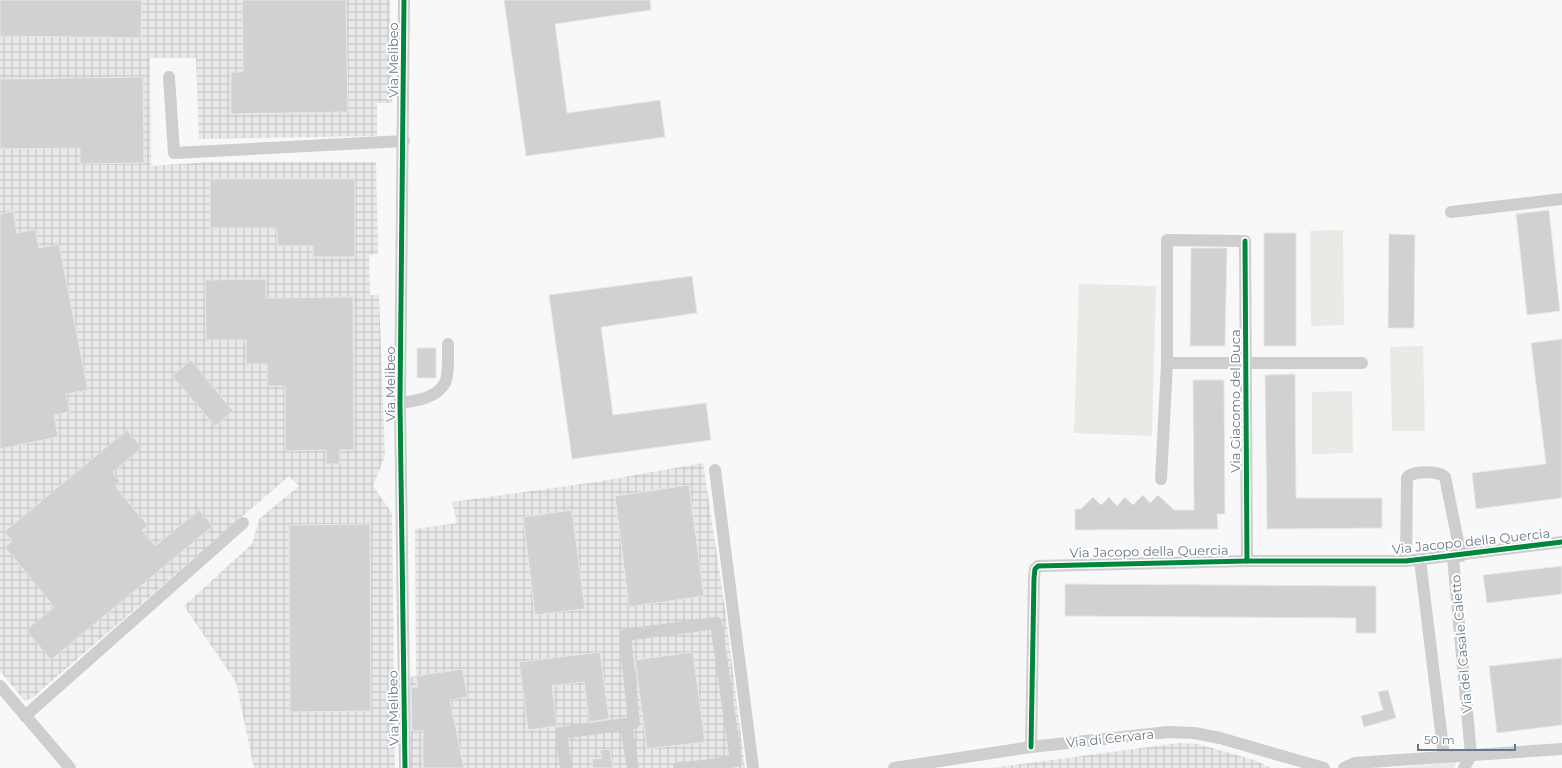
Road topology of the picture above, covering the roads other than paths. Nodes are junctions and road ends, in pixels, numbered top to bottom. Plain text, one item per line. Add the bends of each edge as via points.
1 (404, 0) edge
2 (169, 77) dead end
3 (404, 140) junction
4 (1562, 199) edge
5 (1451, 212) dead end
6 (448, 344) dead end
7 (1362, 362) dead end
8 (1167, 363) junction
9 (1245, 363) junction
10 (400, 403) junction
11 (715, 470) dead end
12 (1161, 479) dead end
13 (243, 523) dead end
14 (1562, 542) edge
15 (1457, 556) junction
16 (1420, 560) junction
17 (1247, 561) junction
18 (1406, 561) junction
19 (0, 686) edge
20 (25, 716) junction
21 (626, 724) junction
22 (1031, 747) junction
23 (1562, 748) edge
24 (1471, 754) junction
25 (1444, 756) junction
26 (704, 767) edge
27 (70, 768) edge
28 (405, 768) edge
29 (566, 768) edge
30 (633, 768) edge
31 (679, 768) edge
32 (754, 768) edge
33 (894, 768) edge
34 (1324, 768) edge
35 (1344, 768) edge
36 (1464, 768) edge

1 - 3 street, Via Melibeo
2 - 3 street via 174,153
3 - 10 street, Via Melibeo
4 - 5 street
6 - 10 street via 446,382 442,387 422,399
7 - 9 street, Via Giacomo del Duca
8 - 9 street, Via Giacomo del Duca
8 - 9 street, Via Giacomo del Duca via 1167,240 1245,241
8 - 12 street, Via Giacomo del Duca
9 - 17 street, Via Giacomo del Duca
10 - 28 street, Via Melibeo
11 - 32 street
13 - 20 street
14 - 15 street, Via Jacopo della Quercia
15 - 16 street, Via Jacopo della Quercia
15 - 18 street, Via del Casale Caletto via 1446,477 1439,473 1413,473 1407,478
15 - 24 street, Via del Casale Caletto
16 - 18 street, Via Jacopo della Quercia
16 - 25 street
17 - 18 street, Via Jacopo della Quercia
17 - 22 street, Via Jacopo della Quercia via 1038,566 1034,578
19 - 20 street
20 - 27 street
21 - 26 street via 634,723 625,635 716,623 736,761
21 - 29 street via 561,733
21 - 30 street
22 - 33 street, Via di Cervara
22 - 34 street, Via di Cervara via 1168,732 1194,733
23 - 24 street
24 - 25 street
24 - 36 street
25 - 35 street via 1355,763
26 - 31 street

